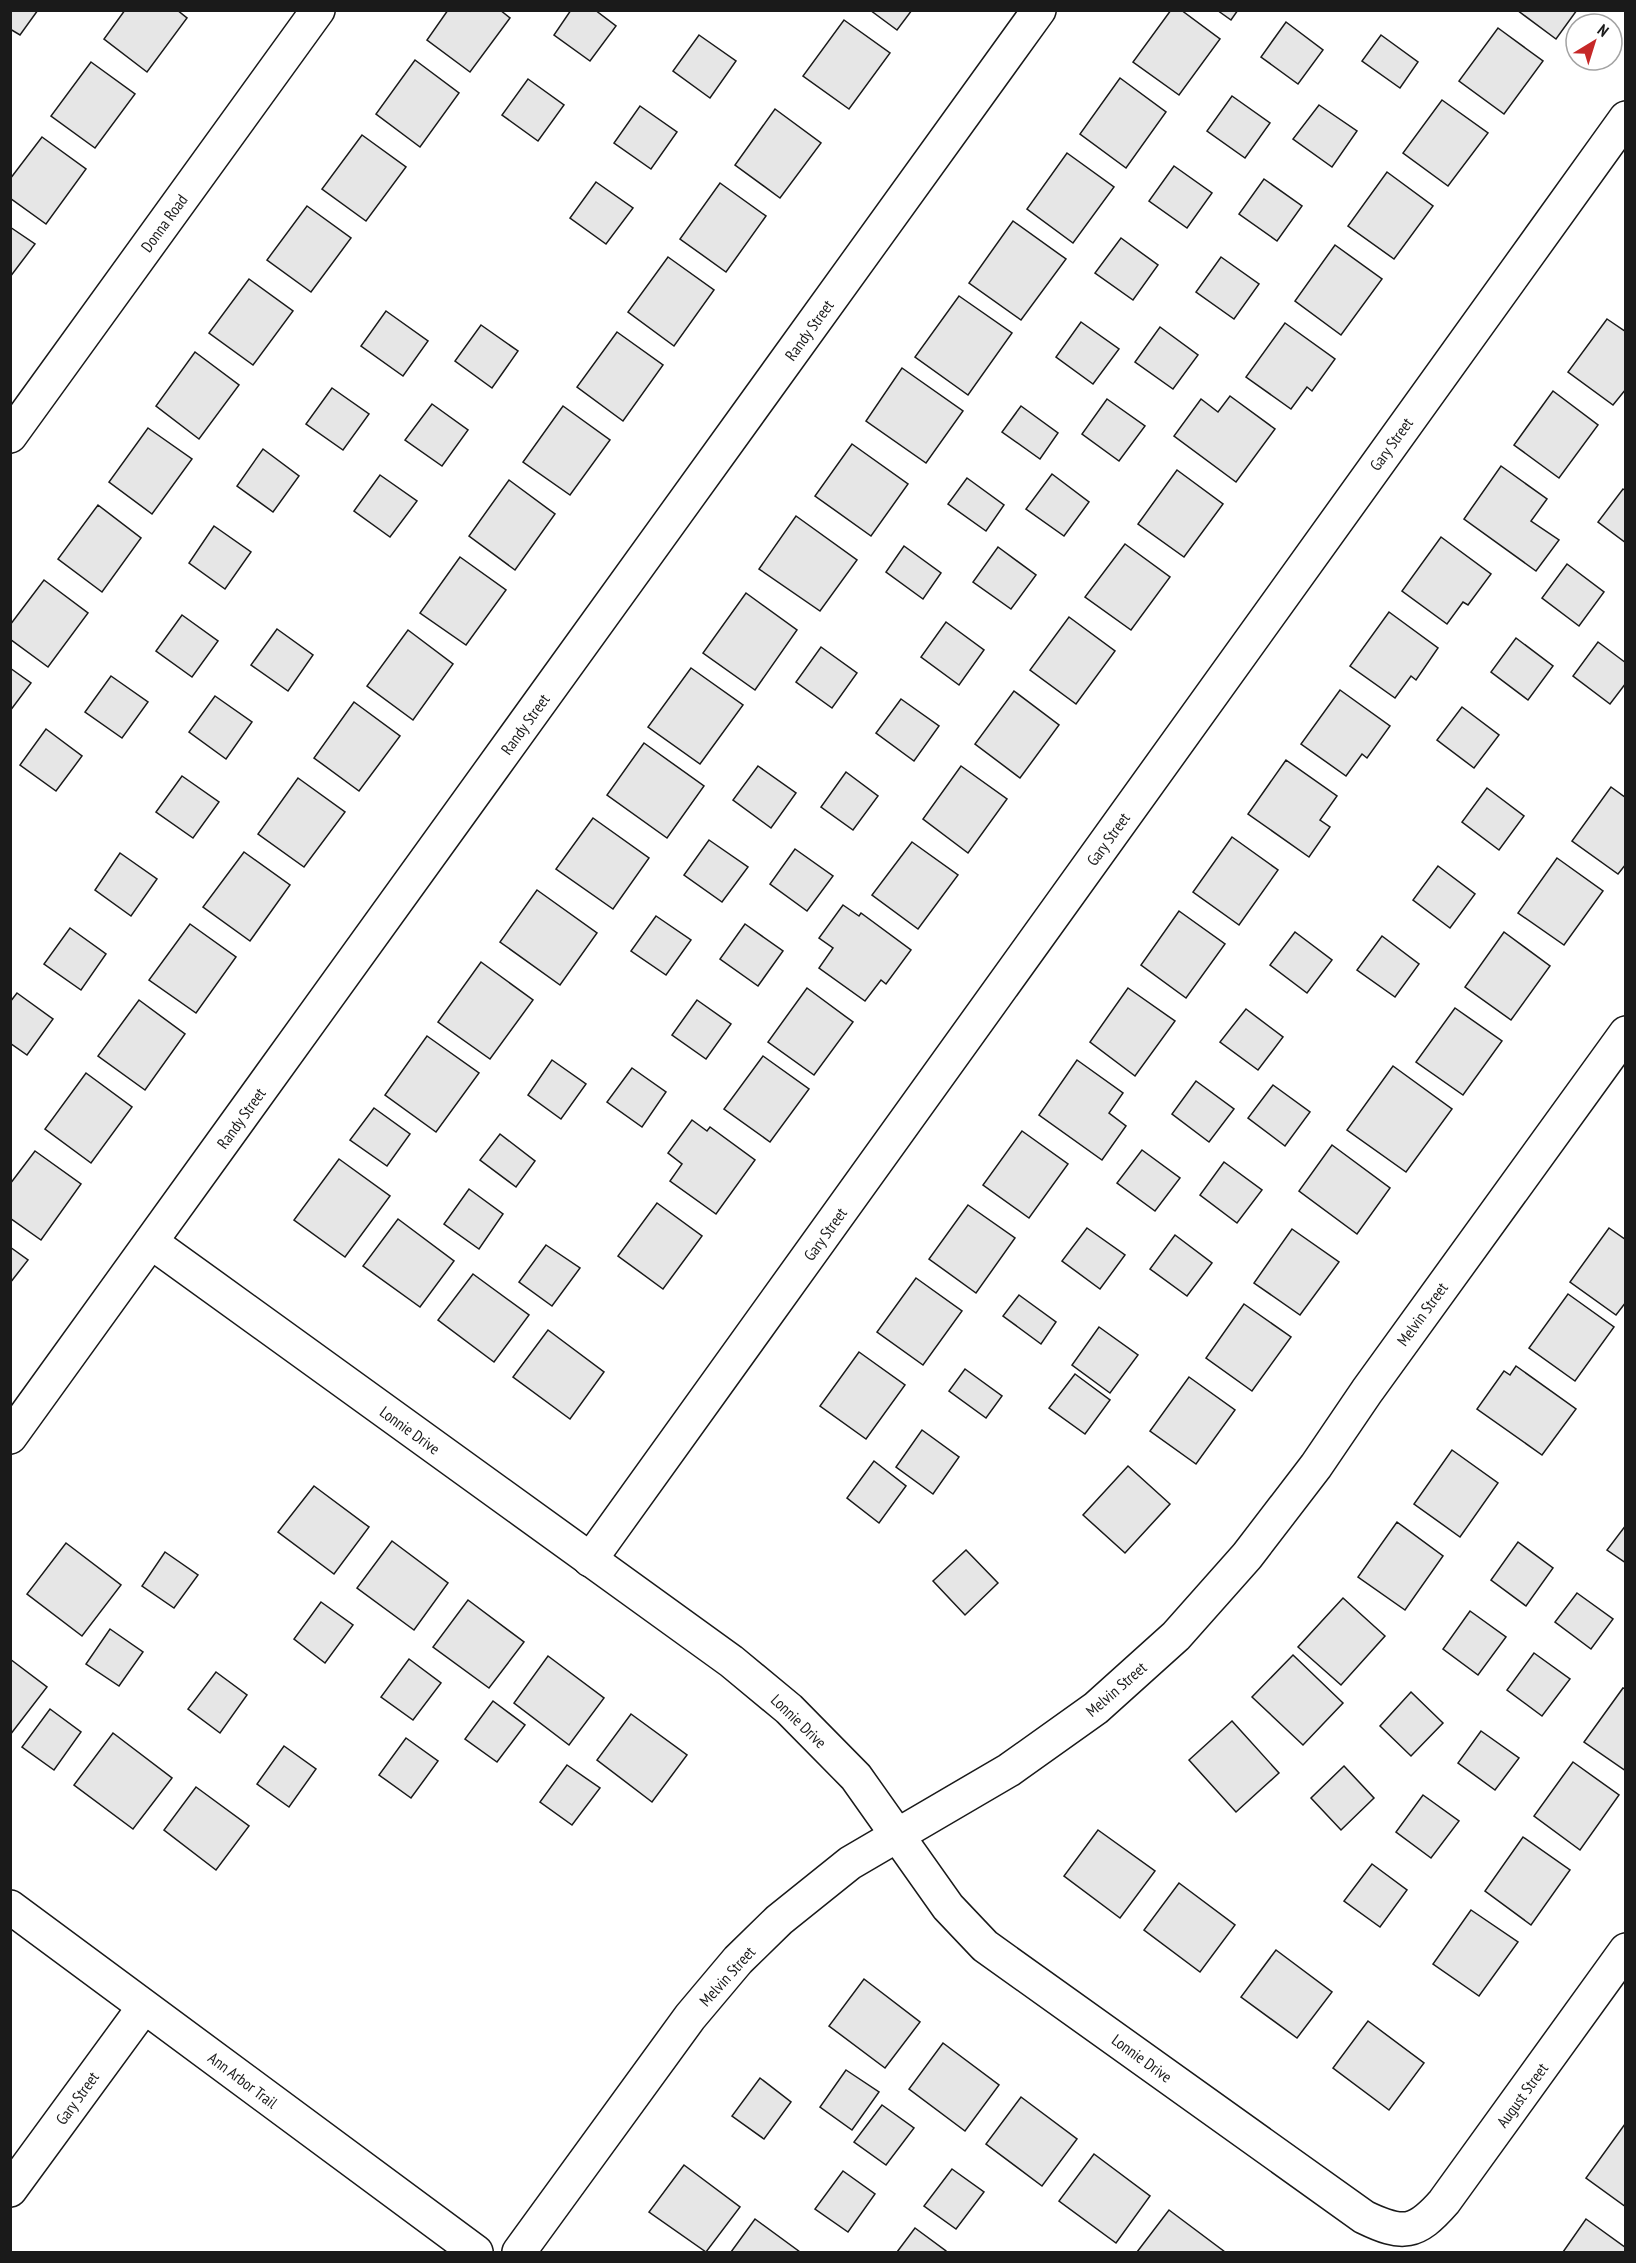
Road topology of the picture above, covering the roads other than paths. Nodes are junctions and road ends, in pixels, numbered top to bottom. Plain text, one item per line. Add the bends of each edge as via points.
1 (318, 10) edge
2 (1040, 10) edge
3 (1626, 118) edge
4 (10, 436) edge
5 (1626, 1033) edge
6 (151, 1242) junction
7 (10, 1437) edge
8 (590, 1560) junction
9 (897, 1836) junction
10 (10, 1907) edge
11 (1626, 1950) edge
12 (144, 2007) junction
13 (10, 2190) edge
14 (1409, 2229) joint
15 (476, 2253) edge
16 (519, 2253) edge

1 - 4 street, Donna Road
2 - 6 street, Randy Street
3 - 8 street, Gary Street
5 - 9 street, Melvin Street via 1316,1466 1247,1556 1176,1636 1096,1708 1009,1770
6 - 7 street, Randy Street
6 - 8 street, Lonnie Drive
8 - 9 street, Lonnie Drive via 731,1661 789,1709 856,1777
9 - 14 street, Lonnie Drive via 948,1907 985,1946 1364,2217 1384,2227
9 - 16 street, Melvin Street via 822,1884 738,1960 690,2017
10 - 12 street, Ann Arbor Trail
11 - 14 street, August Street via 1444,2202 1427,2221
12 - 13 street, Gary Street
12 - 15 street, Ann Arbor Trail

